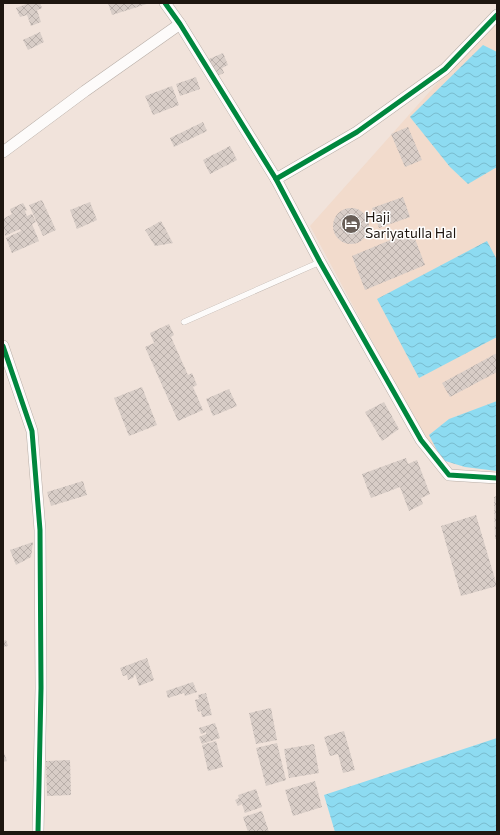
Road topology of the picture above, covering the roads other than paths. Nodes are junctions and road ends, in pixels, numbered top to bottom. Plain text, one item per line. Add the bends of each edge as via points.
1 (165, 3) edge
2 (497, 15) edge
3 (180, 24) junction
4 (3, 152) edge
5 (276, 179) junction
6 (320, 262) junction
7 (184, 322) dead end
8 (3, 346) edge
9 (497, 478) edge
10 (38, 832) edge

1 - 3 street
2 - 5 street via 445,69 357,132
3 - 4 street
3 - 5 street
5 - 6 street
6 - 7 lane
6 - 9 street via 421,440 444,469 449,475
8 - 10 street via 32,430 40,530 41,688

